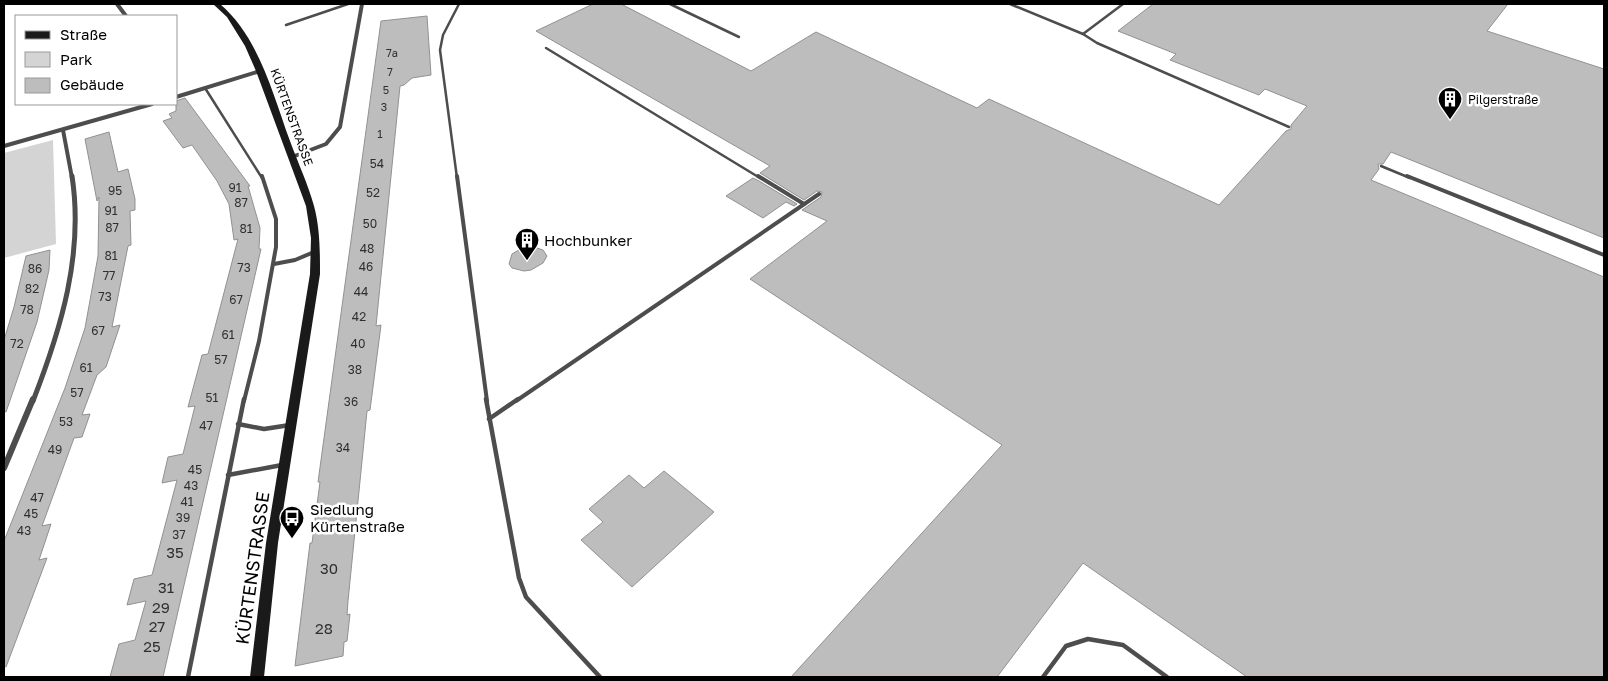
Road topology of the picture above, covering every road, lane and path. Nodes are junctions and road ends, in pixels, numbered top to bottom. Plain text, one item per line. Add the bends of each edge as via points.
1 (117, 4) edge
2 (216, 4) edge
3 (348, 4) edge
4 (362, 4) edge
5 (459, 4) edge
6 (670, 4) edge
7 (1010, 4) edge
8 (1123, 4) edge
9 (125, 15) edge
10 (286, 25) dead end
11 (1083, 34) junction
12 (739, 37) dead end
13 (546, 48) dead end
14 (260, 71) junction
15 (205, 88) junction
16 (178, 96) edge
17 (149, 105) edge
18 (1289, 127) dead end
19 (63, 130) junction
20 (4, 146) edge
21 (292, 157) junction
22 (1381, 166) dead end
23 (819, 194) dead end
24 (804, 204) junction
25 (315, 251) junction
26 (1604, 255) edge
27 (274, 264) junction
28 (489, 419) junction
29 (238, 424) junction
30 (290, 425) junction
31 (284, 464) junction
32 (4, 468) edge
33 (228, 475) junction
34 (188, 677) edge
35 (257, 677) edge
36 (600, 677) edge
37 (1044, 677) edge
38 (1167, 677) edge

1 - 9 street
2 - 14 main road, KÜRTENSTRASSE via 235,24
3 - 10 lane
4 - 21 street via 340,127 331,141
5 - 28 lane via 443,35 440,50
6 - 12 lane
7 - 11 lane
8 - 11 lane
11 - 18 lane
13 - 24 lane
14 - 15 street
14 - 21 main road, KÜRTENSTRASSE
15 - 16 street
15 - 27 lane via 265,183 276,219
17 - 19 street
19 - 20 street
19 - 32 street via 76,221 67,295 46,368
21 - 25 main road, KÜRTENSTRASSE via 310,206
22 - 26 lane
23 - 24 lane
24 - 28 lane
25 - 27 lane via 295,260
25 - 30 main road, KÜRTENSTRASSE via 316,274
27 - 29 lane
28 - 36 lane via 519,578 526,597
29 - 30 lane via 264,429
29 - 33 lane
30 - 31 main road, KÜRTENSTRASSE
31 - 33 lane, KÜRTENSTRASSE
31 - 35 main road, KÜRTENSTRASSE via 266,583
33 - 34 lane
37 - 38 lane via 1066,646 1088,639 1123,644

